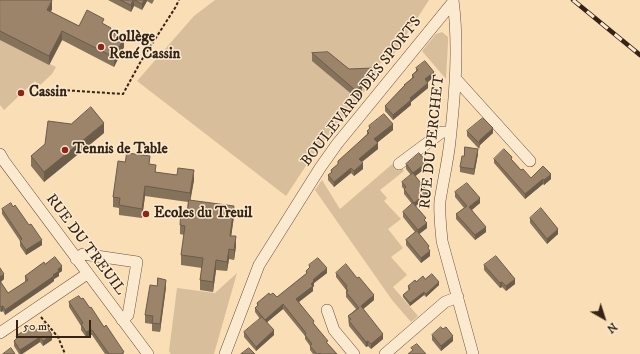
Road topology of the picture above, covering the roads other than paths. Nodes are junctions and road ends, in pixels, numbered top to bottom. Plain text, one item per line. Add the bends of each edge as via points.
1 (453, 1) edge
2 (455, 78) junction
3 (451, 132) junction
4 (0, 154) edge
5 (530, 161) dead end
6 (400, 164) dead end
7 (76, 259) junction
8 (87, 274) junction
9 (458, 297) junction
10 (327, 310) dead end
11 (122, 320) junction
12 (0, 333) edge
13 (148, 354) edge
14 (225, 354) edge
15 (354, 354) edge
16 (385, 354) edge
17 (473, 354) edge

1 - 2 street, RUE DU PERCHET via 456,35
1 - 14 street, BOULEVARD DES SPORTS via 336,144 320,168 259,265
2 - 3 street, RUE DU PERCHET
2 - 5 street
3 - 6 street via 442,132
3 - 9 street, RUE DU PERCHET via 440,203 440,223 442,241
4 - 7 street, RUE DU TREUIL
7 - 8 street, RUE DU TREUIL
7 - 11 street via 83,254 138,262 128,315
8 - 11 street, RUE DU TREUIL
8 - 12 street
9 - 16 street via 445,302
9 - 17 street, RUE DU PERCHET
10 - 15 street via 334,330
11 - 13 street, RUE DU TREUIL

